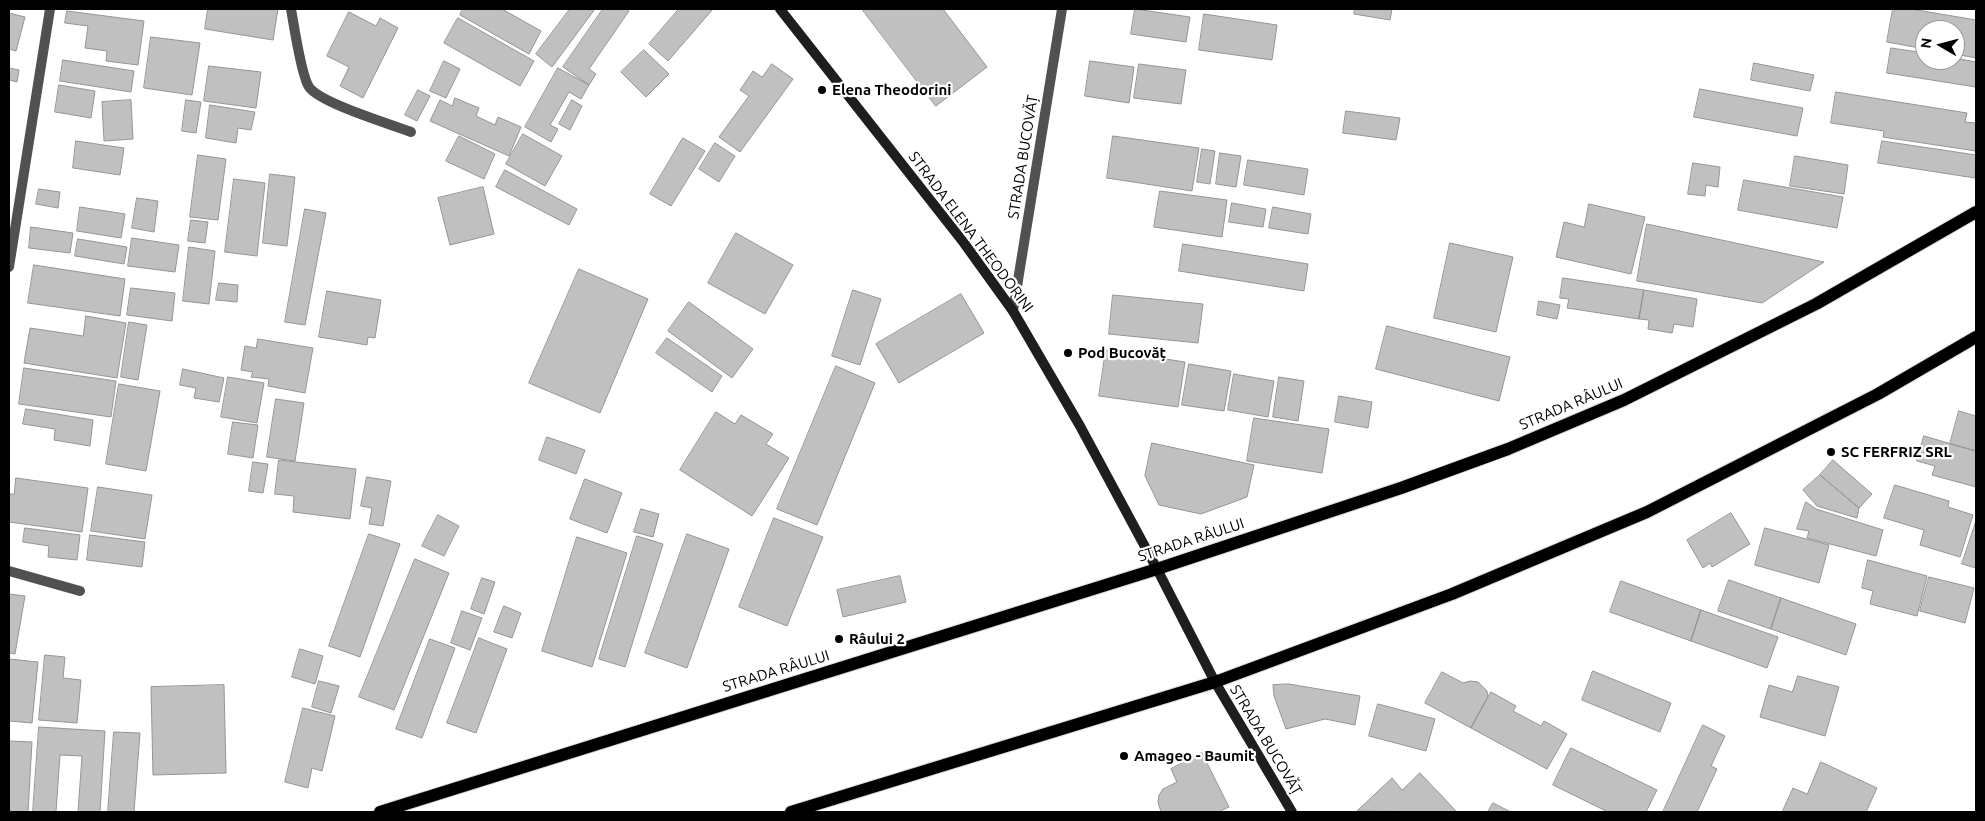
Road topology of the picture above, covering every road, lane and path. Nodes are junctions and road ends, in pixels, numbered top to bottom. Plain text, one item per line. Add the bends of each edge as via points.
1 (50, 9) edge
2 (291, 9) edge
3 (780, 9) edge
4 (1062, 9) edge
5 (411, 132) dead end
6 (1976, 212) edge
7 (9, 267) edge
8 (1013, 311) junction
9 (1976, 337) edge
10 (1157, 569) junction
11 (9, 571) edge
12 (80, 592) dead end
13 (1215, 682) junction
14 (380, 812) edge
15 (791, 812) edge
16 (1292, 812) edge

1 - 7 street
2 - 5 street via 310,88 332,103
3 - 8 main road, STRADA ELENA THEODORINI via 964,243
4 - 8 street, STRADA BUCOVĂȚ
6 - 10 main road, STRADA RÂULUI via 1816,304 1624,400 1508,449 1401,488
8 - 10 main road, STRADA ELENA THEODORINI
9 - 13 main road via 1878,394 1646,512 1452,594
10 - 13 main road, STRADA ELENA THEODORINI
10 - 14 main road, STRADA RÂULUI
11 - 12 street
13 - 15 main road
13 - 16 main road, STRADA BUCOVĂȚ

